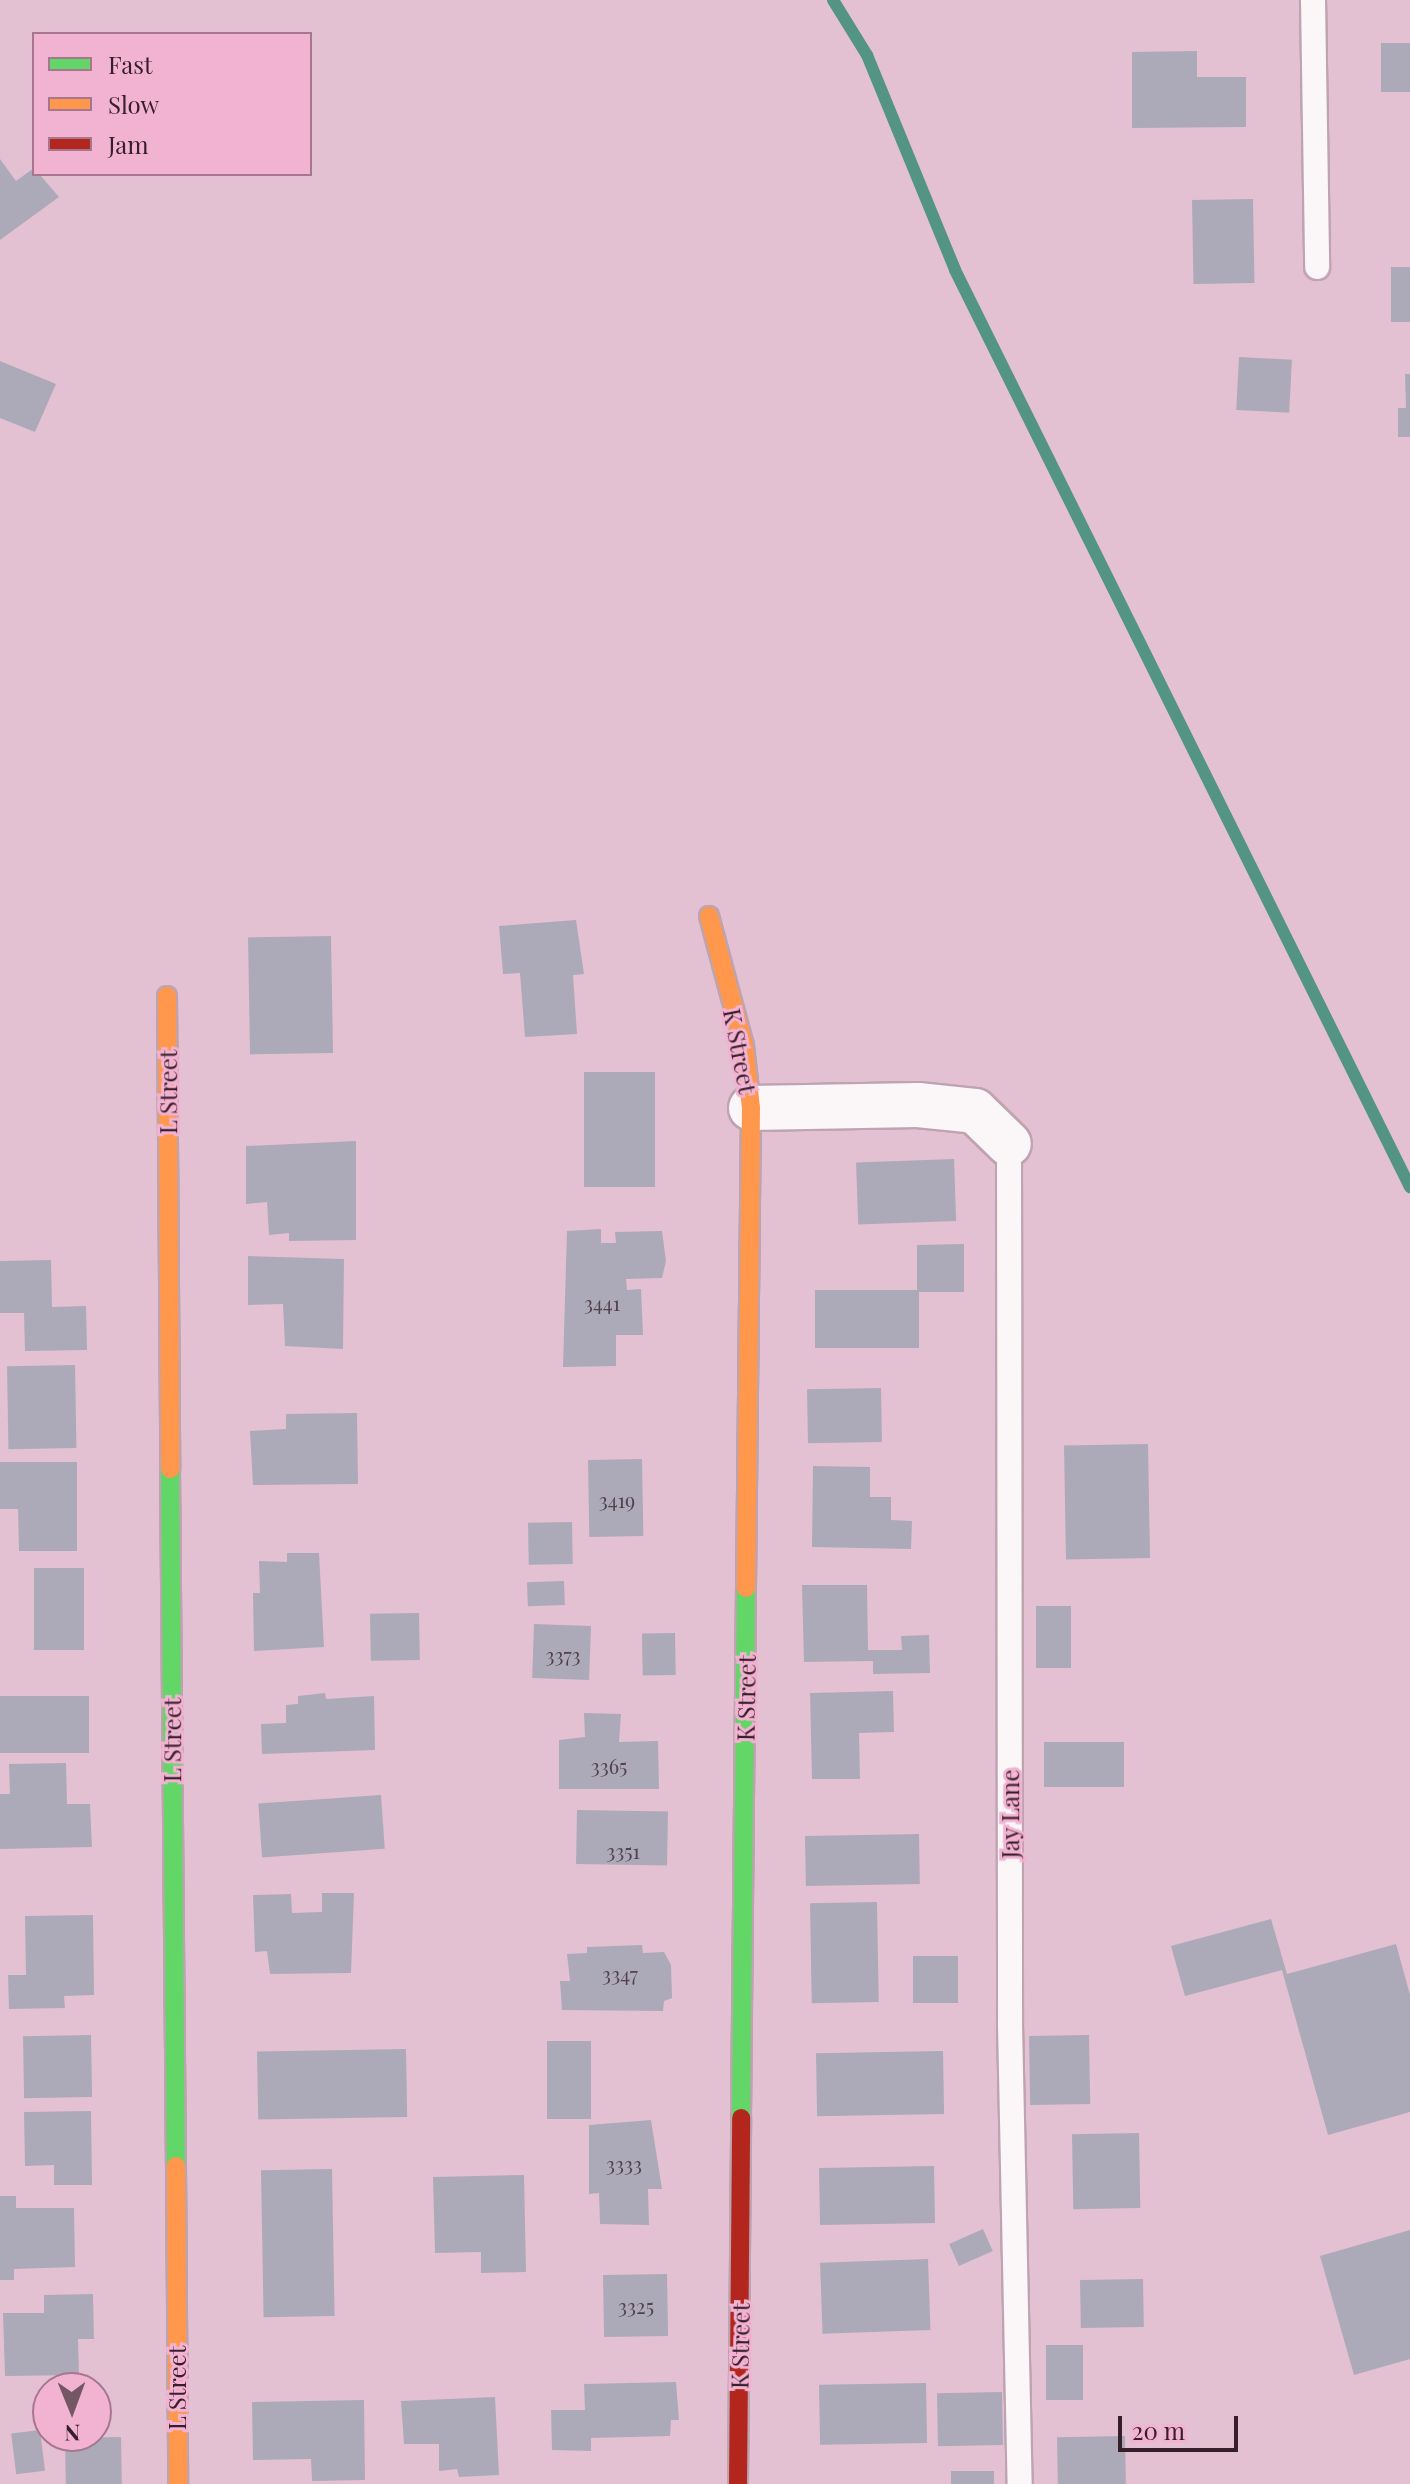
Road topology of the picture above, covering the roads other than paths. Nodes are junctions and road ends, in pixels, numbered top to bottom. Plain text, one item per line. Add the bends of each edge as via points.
1 (1313, 0) edge
2 (1317, 267) dead end
3 (709, 916) dead end
4 (167, 996) dead end
5 (751, 1108) junction
6 (1009, 1144) joint
7 (178, 2484) edge
8 (738, 2484) edge
9 (1020, 2484) edge

1 - 2 lane
3 - 5 street, K Street via 744,1046
4 - 7 street, L Street
5 - 6 street via 918,1105 975,1111
5 - 8 street, K Street
6 - 9 lane, Jay Lane via 1010,2024

